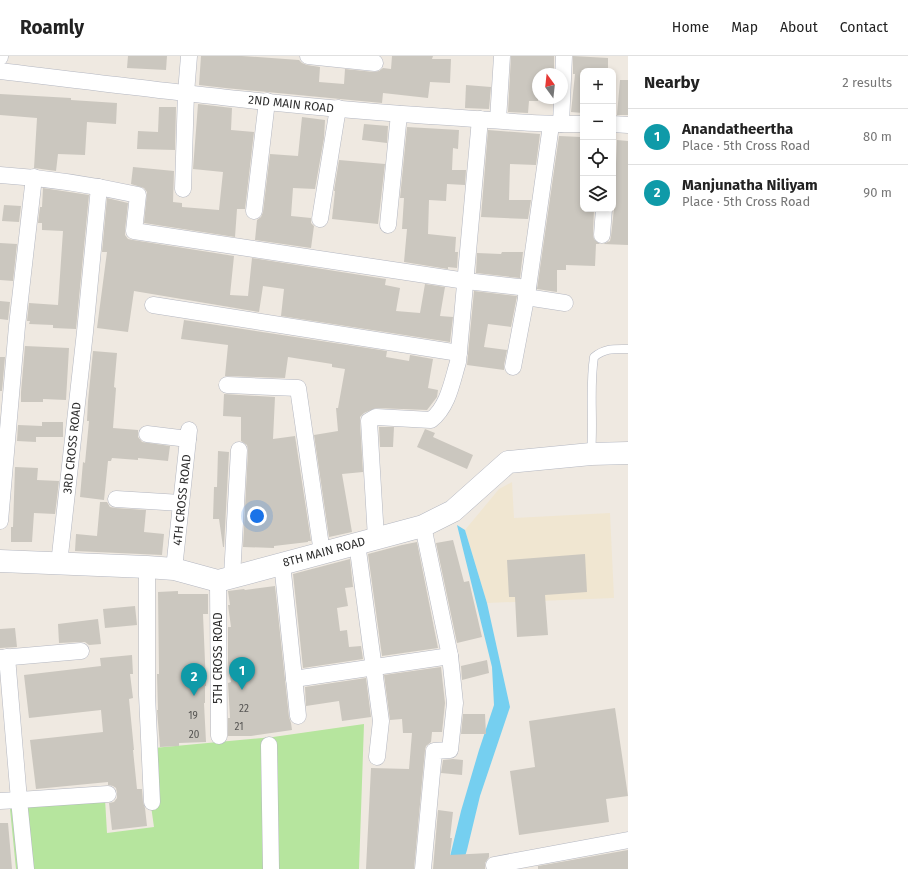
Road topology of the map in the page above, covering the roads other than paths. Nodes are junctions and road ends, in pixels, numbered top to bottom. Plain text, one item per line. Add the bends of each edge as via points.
1 (189, 56) edge
2 (308, 56) edge
3 (502, 56) edge
4 (564, 56) edge
5 (375, 63) dead end
6 (0, 71) edge
7 (186, 93) junction
8 (267, 101) junction
9 (338, 108) junction
10 (399, 114) junction
11 (480, 119) junction
12 (498, 120) junction
13 (556, 124) junction
14 (580, 124) edge
15 (616, 124) edge
16 (628, 125) edge
17 (0, 175) edge
18 (34, 177) junction
19 (99, 187) junction
20 (183, 189) dead end
21 (254, 211) dead end
22 (604, 212) edge
23 (320, 219) dead end
24 (388, 225) dead end
25 (602, 235) dead end
26 (466, 280) junction
27 (527, 293) junction
28 (565, 303) dead end
29 (153, 305) dead end
30 (628, 349) edge
31 (459, 353) junction
32 (513, 366) dead end
33 (227, 385) dead end
34 (147, 434) dead end
35 (239, 450) dead end
36 (628, 453) edge
37 (591, 454) junction
38 (116, 499) dead end
39 (181, 503) junction
40 (0, 521) edge
41 (423, 526) junction
42 (367, 541) junction
43 (322, 553) junction
44 (0, 561) edge
45 (282, 563) junction
46 (59, 564) junction
47 (147, 567) junction
48 (174, 569) junction
49 (225, 579) junction
50 (81, 651) dead end
51 (450, 656) junction
52 (4, 658) edge
53 (374, 667) junction
54 (294, 678) junction
55 (298, 716) dead end
56 (219, 736) dead end
57 (269, 745) dead end
58 (377, 757) dead end
59 (108, 794) dead end
60 (19, 800) junction
61 (0, 801) edge
62 (152, 802) dead end
63 (628, 840) edge
64 (26, 869) edge
65 (271, 869) edge
66 (423, 869) edge
67 (494, 869) edge

1 - 7 street
2 - 5 street
3 - 12 street
4 - 13 street
6 - 7 street, 2ND MAIN ROAD
7 - 8 street, 2ND MAIN ROAD
7 - 20 street
8 - 9 street, 2ND MAIN ROAD
8 - 21 street
9 - 10 street, 2ND MAIN ROAD
9 - 23 street
10 - 11 street, 2ND MAIN ROAD
10 - 24 street
11 - 12 street, 2ND MAIN ROAD
11 - 26 street
12 - 13 street, 2ND MAIN ROAD
13 - 14 street, 2ND MAIN ROAD
13 - 27 street
15 - 16 street
17 - 18 street
18 - 19 street
18 - 40 street via 17,326
19 - 26 street via 138,196 134,231
19 - 46 street, 3RD CROSS ROAD
22 - 25 street
26 - 27 street
26 - 31 street
27 - 28 street
27 - 32 street
29 - 31 street
30 - 37 lane via 608,349 594,357
31 - 42 street via 449,395 435,418 431,420 376,417 370,421
33 - 43 street via 298,388
34 - 39 street, 4TH CROSS ROAD via 188,435
35 - 49 street, 5TH CROSS ROAD
36 - 37 street, 8TH MAIN ROAD
37 - 41 street, 8TH MAIN ROAD via 508,462 453,511
38 - 39 street
39 - 48 street, 4TH CROSS ROAD
41 - 42 street, 8TH MAIN ROAD
41 - 51 street
42 - 43 street, 8TH MAIN ROAD
42 - 53 street
43 - 45 street, 8TH MAIN ROAD
44 - 46 street
45 - 49 street, 8TH MAIN ROAD
45 - 54 street
46 - 47 street
47 - 48 street
47 - 62 street via 147,695
48 - 49 street
49 - 56 street, 5TH CROSS ROAD
50 - 52 street
51 - 53 street
51 - 66 street via 455,703 450,750 434,751
52 - 60 street
53 - 54 street
53 - 58 street via 381,721
54 - 55 street
57 - 65 street
59 - 60 street
60 - 61 street
60 - 64 street
63 - 67 street via 494,865

